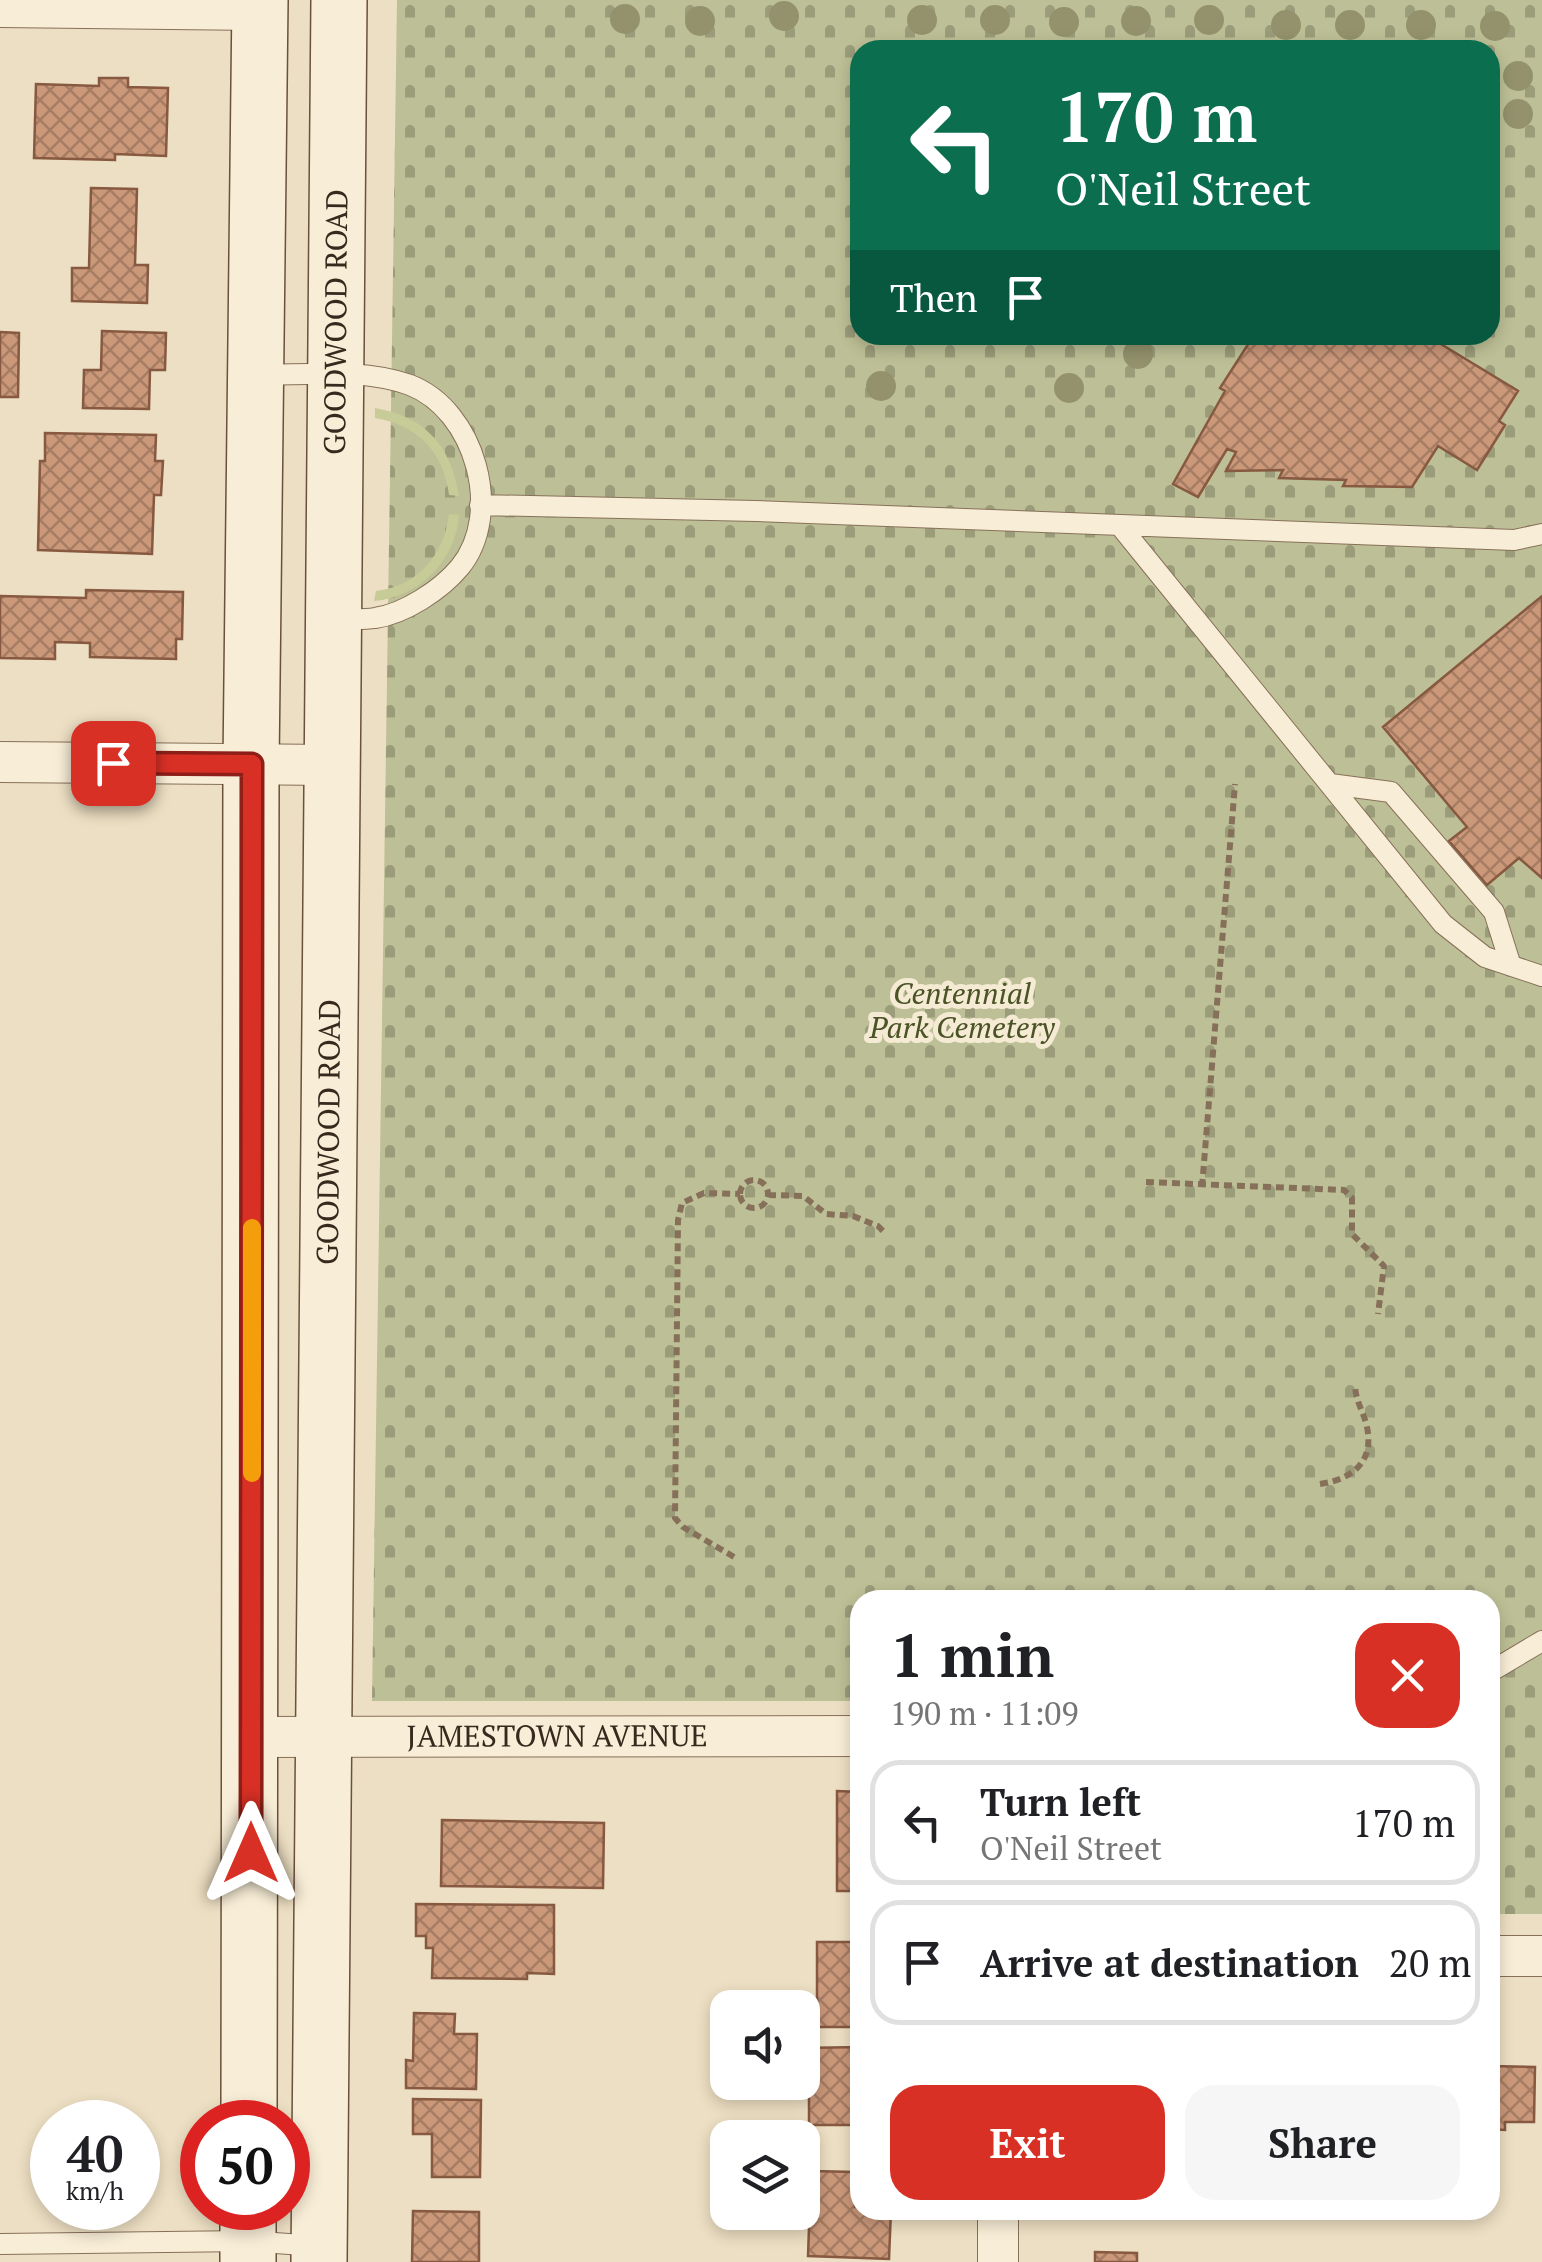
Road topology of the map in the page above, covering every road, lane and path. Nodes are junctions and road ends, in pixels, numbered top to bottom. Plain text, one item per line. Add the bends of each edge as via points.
1 (338, 0) edge
2 (260, 5) edge
3 (0, 7) edge
4 (256, 374) junction
5 (335, 376) junction
6 (480, 504) junction
7 (1122, 527) junction
8 (1542, 534) edge
9 (332, 619) junction
10 (0, 762) edge
11 (252, 764) junction
12 (330, 766) junction
13 (1234, 784) dead end
14 (1330, 784) junction
15 (1511, 966) junction
16 (1542, 976) edge
17 (1146, 1182) dead end
18 (1202, 1187) junction
19 (740, 1194) junction
20 (768, 1195) junction
21 (886, 1234) dead end
22 (1378, 1314) dead end
23 (1356, 1384) dead end
24 (1320, 1484) dead end
25 (734, 1557) dead end
26 (1542, 1640) edge
27 (1500, 1666) edge
28 (322, 1736) junction
29 (850, 1736) edge
30 (252, 1737) junction
31 (1500, 1956) edge
32 (1542, 1956) edge
33 (248, 2100) edge
34 (998, 2220) edge
35 (248, 2237) edge
36 (0, 2244) edge
37 (319, 2254) edge
38 (998, 2262) edge

1 - 5 main road, GOODWOOD ROAD
2 - 3 street
2 - 4 main road
4 - 5 lane
4 - 11 main road
5 - 6 lane via 377,377 440,402 474,455
5 - 9 main road, GOODWOOD ROAD
6 - 7 lane
6 - 9 lane via 461,566 437,588 377,618
7 - 8 lane via 1514,540
7 - 14 lane
9 - 12 main road, GOODWOOD ROAD
10 - 11 street
11 - 12 street
11 - 30 main road
12 - 28 main road, GOODWOOD ROAD
13 - 18 path
14 - 15 lane via 1443,924 1485,957
14 - 15 lane via 1392,792 1494,912
15 - 16 lane
17 - 18 path
18 - 22 path via 1344,1190 1352,1198 1352,1234 1384,1266
19 - 20 path via 756,1208
19 - 20 path via 754,1180
19 - 25 path via 704,1193 680,1210 675,1352 676,1518
20 - 21 path via 803,1196 826,1214 854,1216
23 - 24 path via 1367,1454 1350,1476
26 - 27 lane
28 - 29 street, JAMESTOWN AVENUE
28 - 30 street, JAMESTOWN AVENUE
28 - 37 main road, GOODWOOD ROAD
30 - 33 main road
31 - 32 street
34 - 38 street
35 - 36 lane
35 - 37 lane

